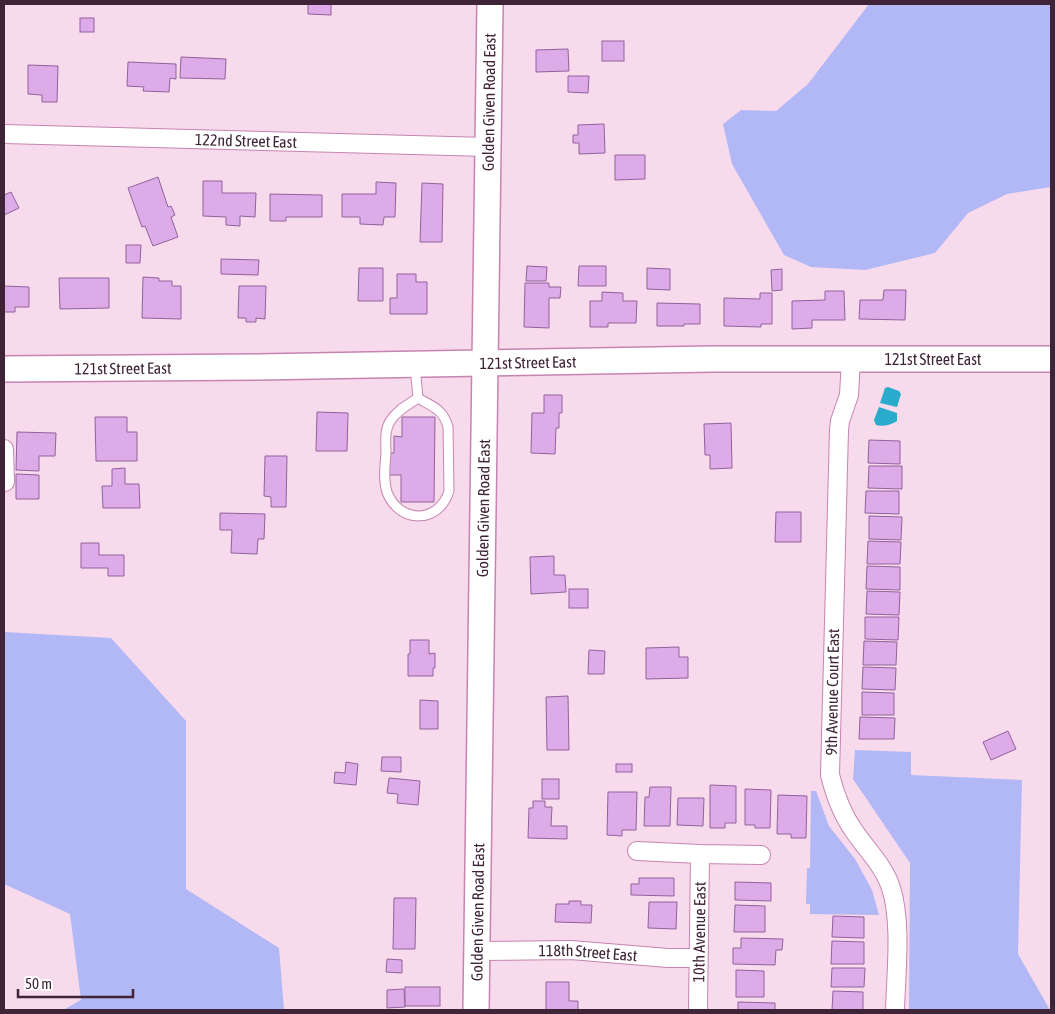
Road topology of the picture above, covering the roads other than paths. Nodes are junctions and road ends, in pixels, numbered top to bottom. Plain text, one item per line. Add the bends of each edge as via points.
1 (490, 4) edge
2 (4, 134) edge
3 (488, 147) junction
4 (851, 359) junction
5 (1051, 359) edge
6 (485, 362) junction
7 (414, 364) junction
8 (4, 369) edge
9 (418, 398) junction
10 (4, 449) edge
11 (5, 482) dead end
12 (637, 851) dead end
13 (700, 854) junction
14 (761, 854) dead end
15 (477, 951) junction
16 (698, 958) junction
17 (476, 1010) edge
18 (698, 1010) edge
19 (894, 1010) edge

1 - 3 street, Golden Given Road East
2 - 3 street, 122nd Street East
3 - 6 street, Golden Given Road East
4 - 5 street, 121st Street East
4 - 6 street, 121st Street East
4 - 19 street, 9th Avenue Court East via 849,395 839,430 830,775 842,812 882,868 891,888 897,927
6 - 7 street, 121st Street East
6 - 15 street, Golden Given Road East
7 - 8 street, 121st Street East
7 - 9 lane
9 - 9 lane via 446,417 449,491 437,510 414,516 393,503 388,492 385,481 386,431 397,412
10 - 11 street
12 - 13 street
13 - 14 street
13 - 16 street, 10th Avenue East
15 - 16 street, 118th Street East via 571,950
15 - 17 street, Golden Given Road East
16 - 18 street, 10th Avenue East

